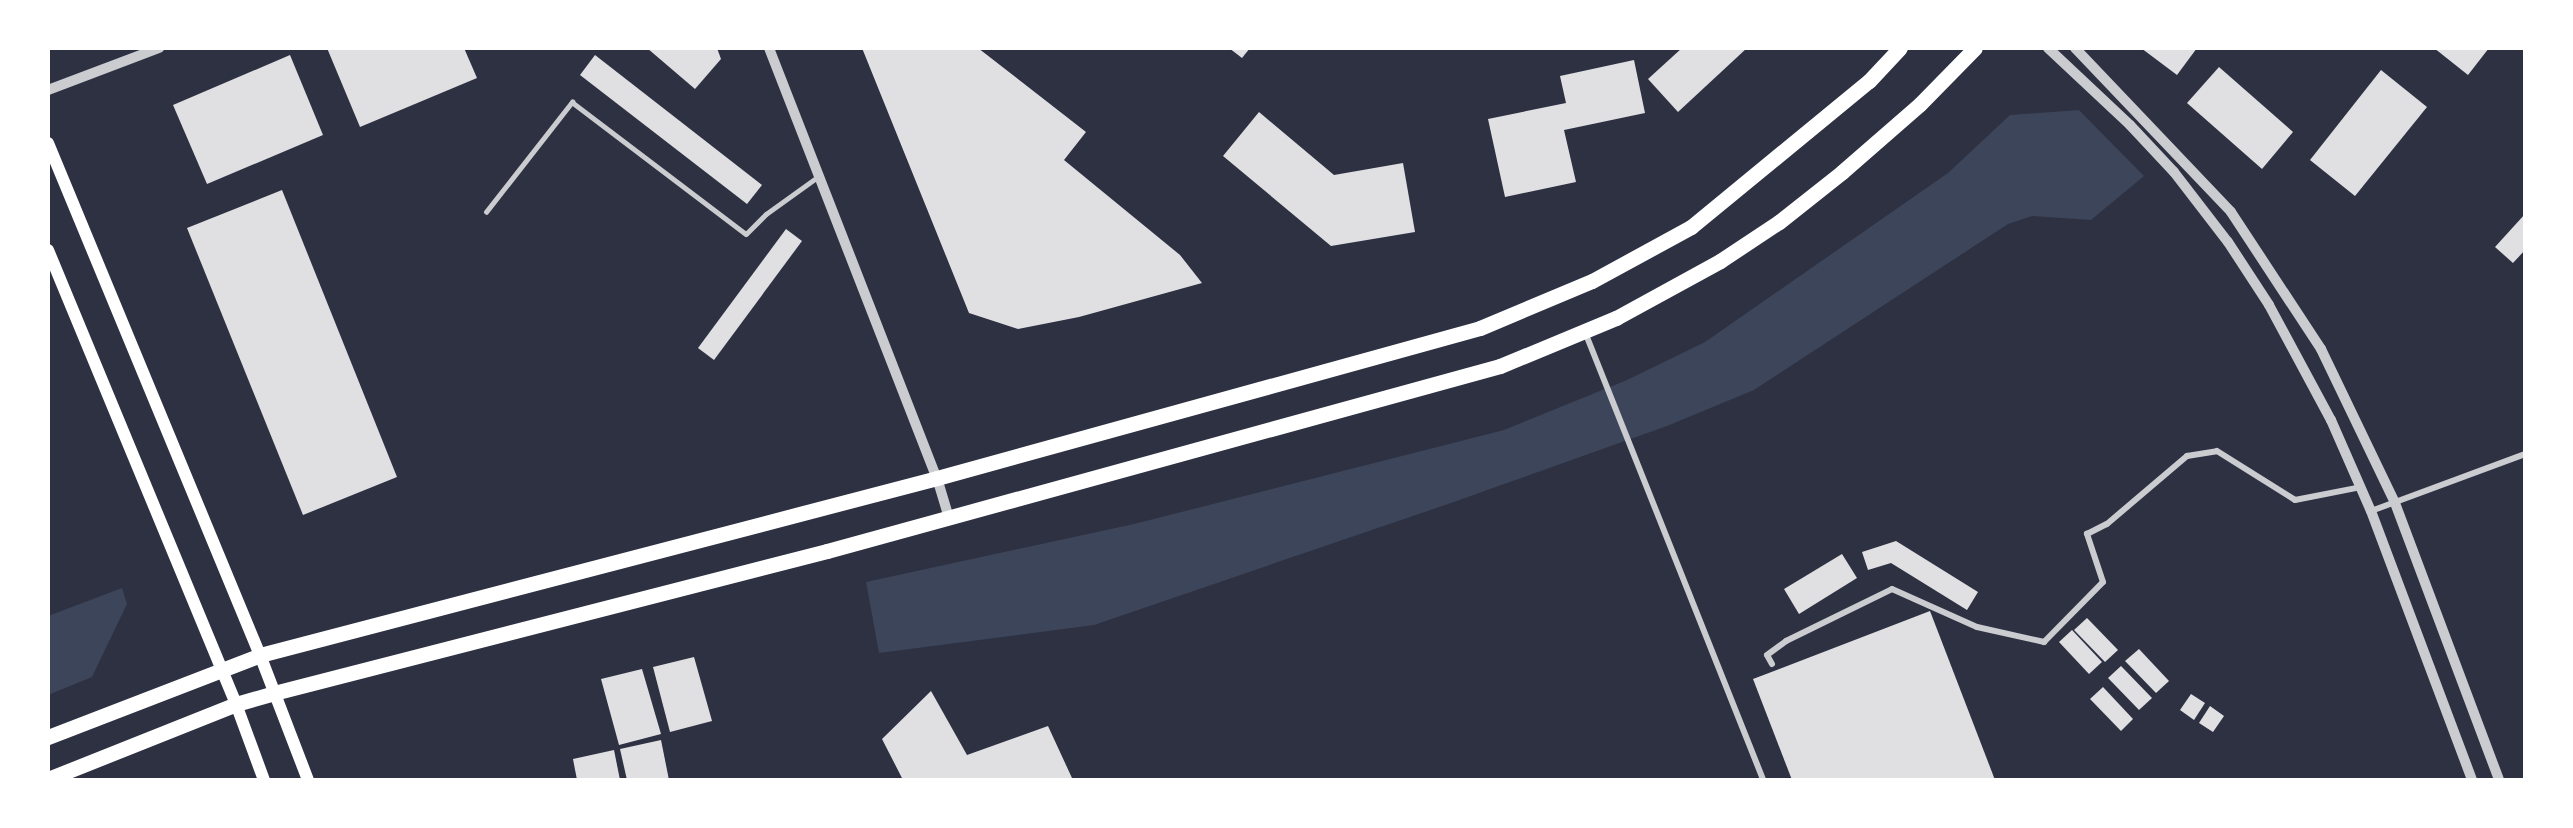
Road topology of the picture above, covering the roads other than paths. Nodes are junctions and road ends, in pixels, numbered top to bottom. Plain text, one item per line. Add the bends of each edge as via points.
1 (159, 48) edge
2 (769, 48) edge
3 (1900, 48) edge
4 (1975, 48) edge
5 (2048, 48) edge
6 (2075, 48) edge
7 (48, 90) edge
8 (48, 143) edge
9 (819, 176) junction
10 (486, 212) dead end
11 (48, 250) edge
12 (1585, 331) junction
13 (2525, 454) edge
14 (937, 477) junction
15 (2361, 487) junction
16 (2395, 502) junction
17 (2372, 511) junction
18 (949, 518) junction
19 (260, 655) junction
20 (1772, 664) dead end
21 (221, 670) junction
22 (274, 693) junction
23 (236, 704) junction
24 (48, 737) edge
25 (48, 779) edge
26 (264, 780) edge
27 (308, 780) edge
28 (1763, 780) edge
29 (2472, 780) edge
30 (2499, 780) edge

1 - 7 street
2 - 9 street
3 - 14 main road via 1869,81 1691,227 1592,281 1480,328
4 - 12 main road via 1920,104 1779,222 1720,261
5 - 15 street via 2174,172 2228,242 2269,305 2331,420
6 - 16 street via 2231,212 2321,349
8 - 19 main road
9 - 10 lane via 766,214 746,234 572,102
9 - 14 street
11 - 21 main road
12 - 18 main road via 1500,366
12 - 28 street
13 - 16 street
14 - 18 street
14 - 19 main road
15 - 17 street
15 - 20 street via 2295,500 2217,451 2187,456 2107,524 2087,534 2103,582 2044,642 1977,627 1892,588 1786,641 1767,655
16 - 17 street
16 - 30 street
17 - 29 street
18 - 22 main road
19 - 21 main road
19 - 22 main road
21 - 23 main road
21 - 24 main road
22 - 23 main road
22 - 27 main road
23 - 25 main road
23 - 26 main road

